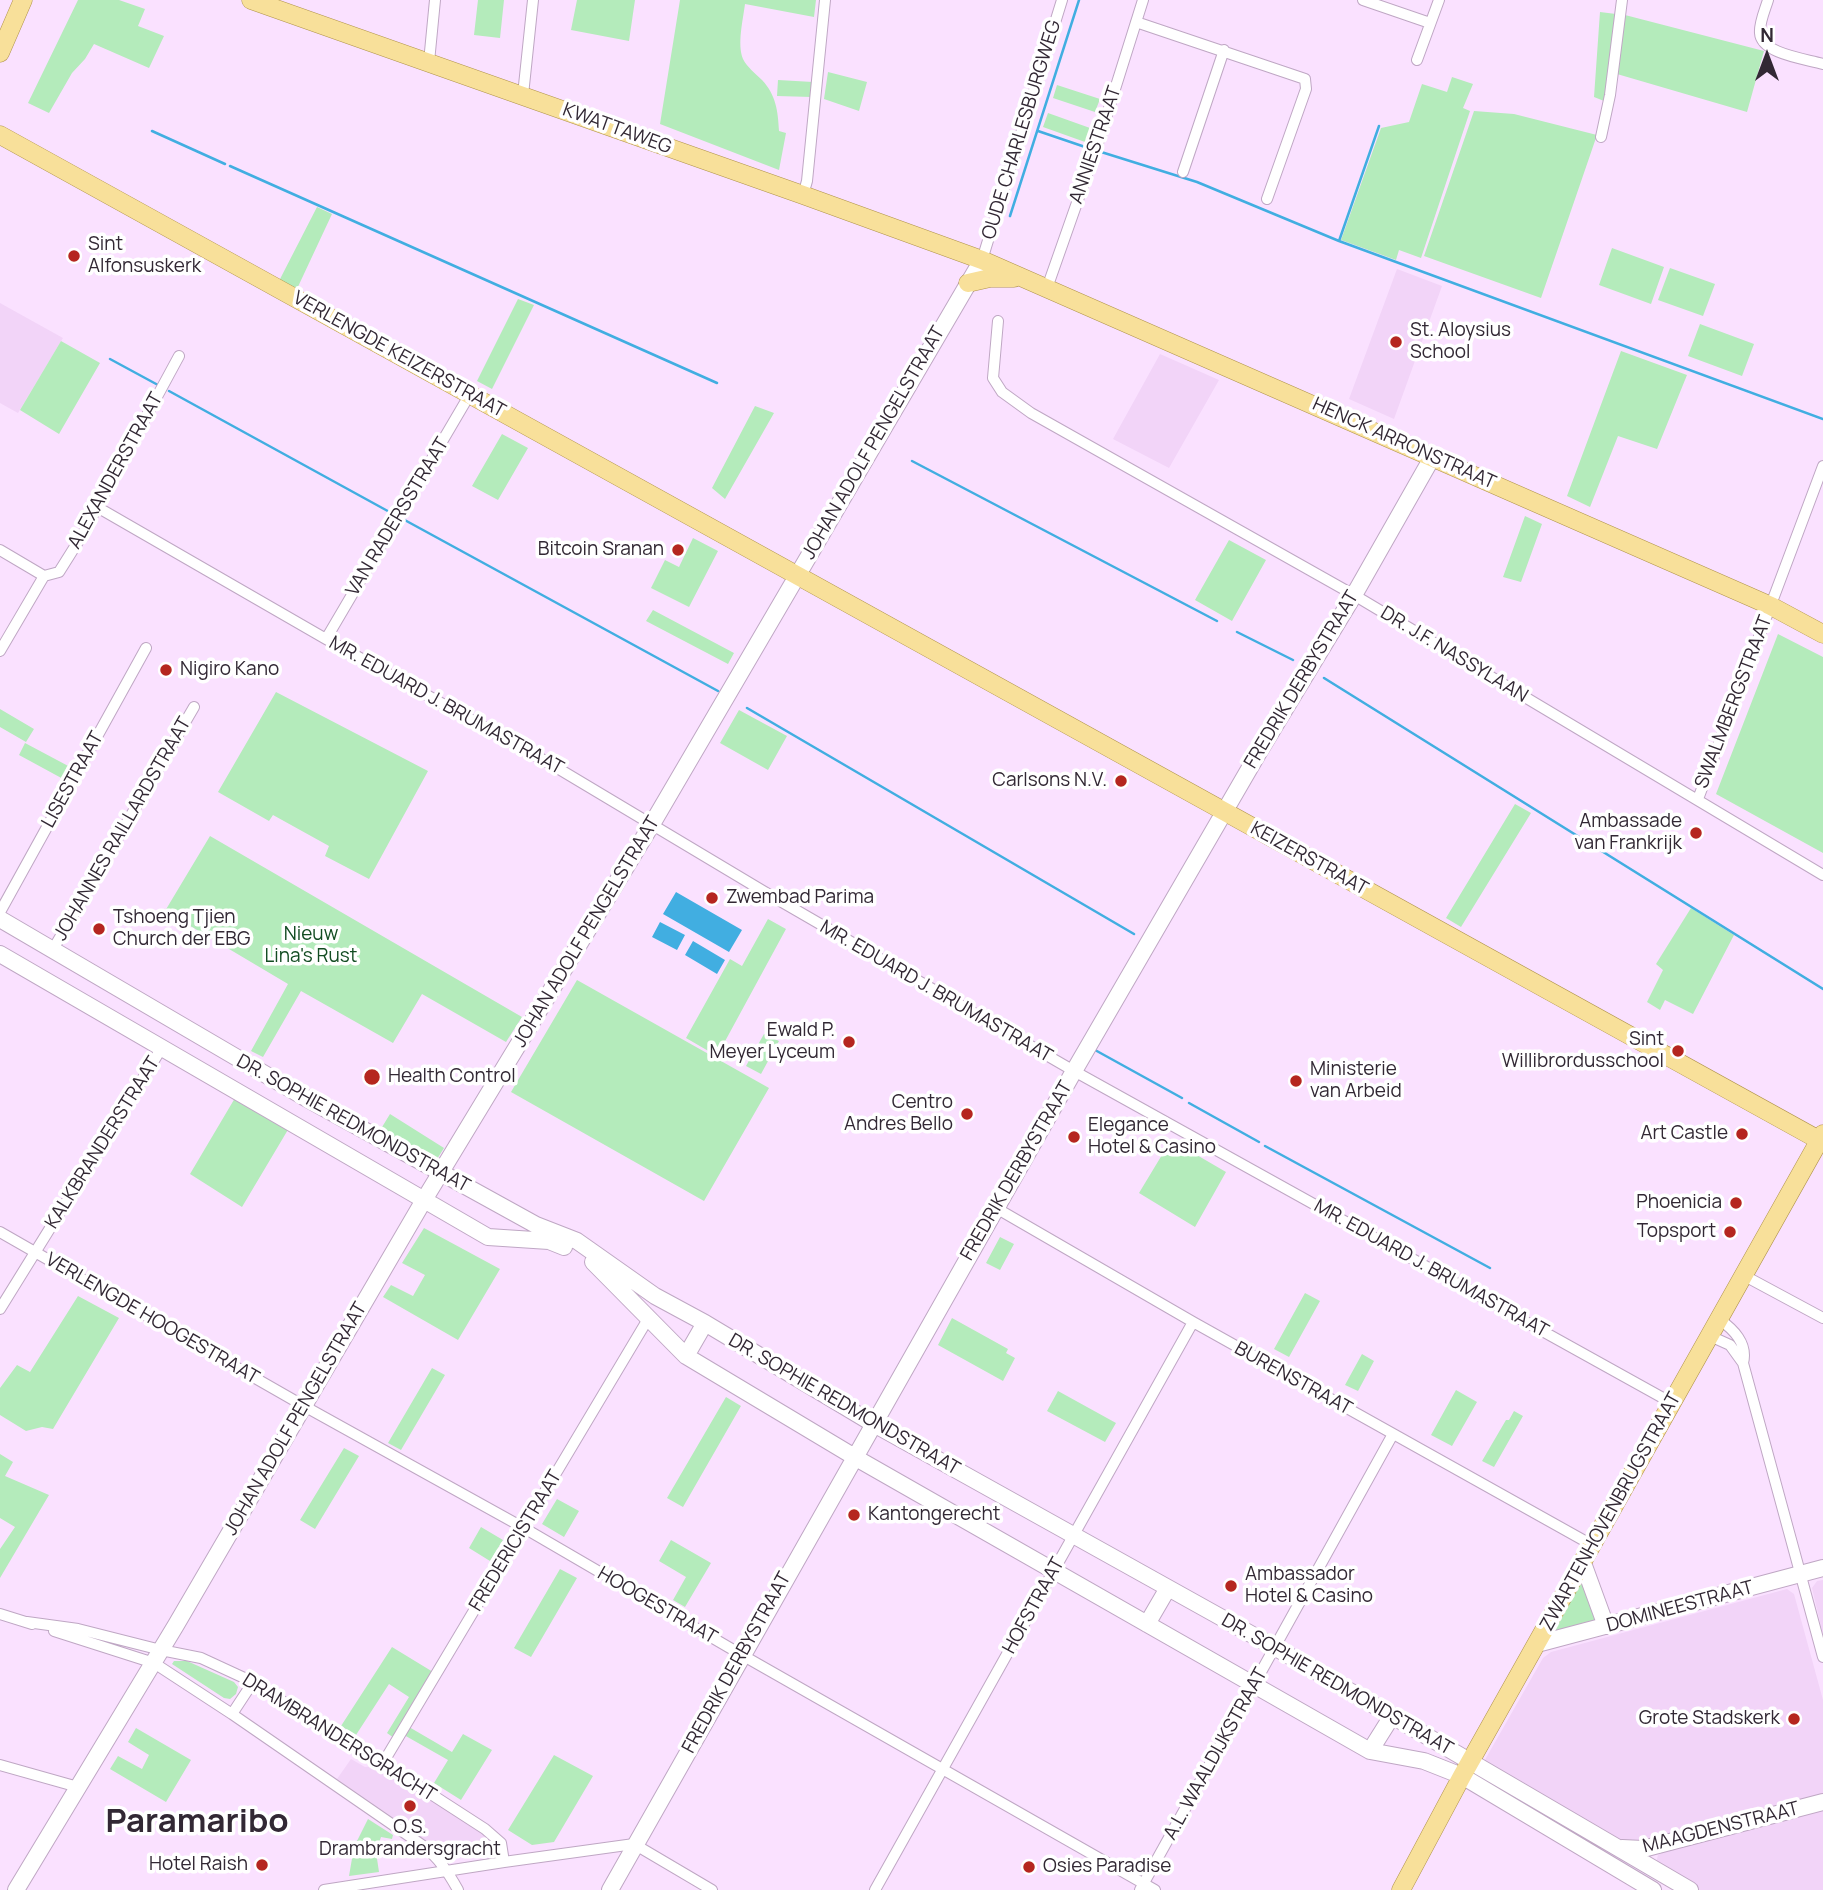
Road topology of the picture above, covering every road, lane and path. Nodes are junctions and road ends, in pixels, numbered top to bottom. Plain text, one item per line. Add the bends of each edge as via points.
1 (23, 0) edge
2 (251, 0) edge
3 (435, 0) edge
4 (533, 0) edge
5 (825, 0) edge
6 (1062, 0) edge
7 (1143, 0) edge
8 (1363, 0) edge
9 (1438, 0) edge
10 (1622, 0) edge
11 (1768, 0) edge
12 (1136, 22) junction
13 (1430, 23) junction
14 (1224, 50) junction
15 (0, 53) edge
16 (1417, 60) dead end
17 (429, 62) junction
18 (1823, 64) edge
19 (523, 95) junction
20 (0, 135) edge
21 (1601, 136) dead end
22 (1183, 172) dead end
23 (803, 195) junction
24 (1267, 199) dead end
25 (982, 260) junction
26 (1028, 280) junction
27 (968, 283) junction
28 (1046, 288) junction
29 (998, 321) dead end
30 (179, 356) dead end
31 (470, 394) junction
32 (1433, 456) junction
33 (1823, 466) edge
34 (97, 507) junction
35 (0, 550) edge
36 (797, 575) junction
37 (44, 576) junction
38 (1354, 595) junction
39 (1771, 606) junction
40 (1823, 634) edge
41 (326, 639) junction
42 (146, 648) dead end
43 (0, 651) edge
44 (194, 707) dead end
45 (1698, 799) junction
46 (1223, 812) junction
47 (652, 824) junction
48 (1823, 875) edge
49 (0, 912) edge
50 (0, 919) edge
51 (52, 951) junction
52 (0, 954) edge
53 (161, 1049) junction
54 (1074, 1071) junction
55 (304, 1097) junction
56 (306, 1132) junction
57 (1822, 1138) edge
58 (441, 1173) junction
59 (424, 1200) junction
60 (996, 1208) junction
61 (0, 1232) edge
62 (36, 1253) junction
63 (1743, 1275) junction
64 (617, 1278) junction
65 (0, 1309) edge
66 (1823, 1318) edge
67 (1719, 1319) junction
68 (648, 1320) junction
69 (1193, 1322) junction
70 (705, 1324) junction
71 (1710, 1336) junction
72 (686, 1356) junction
73 (1743, 1363) junction
74 (1672, 1403) junction
75 (304, 1406) junction
76 (872, 1423) junction
77 (1393, 1434) junction
78 (854, 1456) junction
79 (524, 1528) junction
80 (1073, 1535) junction
81 (1592, 1545) junction
82 (1583, 1563) junction
83 (1823, 1569) edge
84 (1054, 1570) junction
85 (1801, 1575) junction
86 (1168, 1588) junction
87 (0, 1614) edge
88 (1147, 1624) junction
89 (1606, 1626) junction
90 (1537, 1644) junction
91 (1276, 1648) junction
92 (742, 1655) junction
93 (157, 1657) junction
94 (1823, 1657) edge
95 (253, 1682) junction
96 (1254, 1686) junction
97 (232, 1714) junction
98 (1392, 1716) junction
99 (1370, 1751) junction
100 (383, 1763) junction
101 (0, 1765) edge
102 (942, 1769) junction
103 (1466, 1769) junction
104 (78, 1787) junction
105 (1823, 1802) edge
106 (635, 1844) junction
107 (1658, 1846) junction
108 (1619, 1848) junction
109 (504, 1862) junction
110 (1644, 1863) junction
111 (448, 1871) junction
112 (1633, 1878) junction
113 (364, 1887) edge
114 (1142, 1887) edge
115 (16, 1890) edge
116 (324, 1890) edge
117 (458, 1890) edge
118 (610, 1890) edge
119 (712, 1890) edge
120 (875, 1890) edge
121 (1155, 1890) edge
122 (1401, 1890) edge
123 (1653, 1890) edge
124 (1690, 1890) edge

1 - 15 main road
2 - 17 main road, KWATTAWEG
3 - 17 street
4 - 19 street
5 - 23 street
6 - 25 street, OUDE CHARLESBURGWEG
7 - 12 street, ANNIESTRAAT
8 - 13 street
9 - 13 street
10 - 21 street
11 - 18 street via 1760,34 1769,50
12 - 14 street
12 - 28 street, ANNIESTRAAT
13 - 16 street
14 - 22 street
14 - 24 street via 1304,79 1306,89
17 - 19 main road, KWATTAWEG
19 - 23 main road, KWATTAWEG
20 - 31 main road, VERLENGDE KEIZERSTRAAT
23 - 25 main road, KWATTAWEG
25 - 26 main road, HENCK ARRONSTRAAT
25 - 27 street, JOHAN ADOLF PENGELSTRAAT
26 - 27 main road via 997,277
26 - 28 main road, HENCK ARRONSTRAAT
27 - 36 street, JOHAN ADOLF PENGELSTRAAT
28 - 32 main road, HENCK ARRONSTRAAT
29 - 38 street, DR. J.F. NASSYLAAN via 993,378 1002,392 1031,413
30 - 34 street, ALEXANDERSTRAAT
31 - 36 main road, VERLENGDE KEIZERSTRAAT
31 - 41 street, VAN RADERSSTRAAT
32 - 38 street, FREDRIK DERBYSTRAAT
32 - 39 main road, HENCK ARRONSTRAAT
33 - 39 street, SWALMBERGSTRAAT
34 - 37 street, ALEXANDERSTRAAT via 59,572
34 - 41 street, MR. EDUARD J. BRUMASTRAAT
35 - 37 street
36 - 46 main road, KEIZERSTRAAT
36 - 47 street, JOHAN ADOLF PENGELSTRAAT
37 - 43 street, ALEXANDERSTRAAT
38 - 45 street, DR. J.F. NASSYLAAN
38 - 46 street, FREDRIK DERBYSTRAAT
39 - 40 main road, HENCK ARRONSTRAAT
39 - 45 street, SWALMBERGSTRAAT
41 - 47 street, MR. EDUARD J. BRUMASTRAAT
42 - 49 street, LISESTRAAT
44 - 51 street, JOHANNES RAILLARDSTRAAT
45 - 48 street, DR. J.F. NASSYLAAN
46 - 54 street, FREDRIK DERBYSTRAAT
46 - 57 main road, KEIZERSTRAAT
47 - 54 street, MR. EDUARD J. BRUMASTRAAT
47 - 58 street, JOHAN ADOLF PENGELSTRAAT
50 - 51 street, DR. SOPHIE REDMONDSTRAAT
51 - 55 street, DR. SOPHIE REDMONDSTRAAT
52 - 53 street, DR. SOPHIE REDMONDSTRAAT
53 - 56 street, DR. SOPHIE REDMONDSTRAAT
53 - 62 street, KALKBRANDERSTRAAT
54 - 60 street, FREDRIK DERBYSTRAAT
54 - 74 street, MR. EDUARD J. BRUMASTRAAT
55 - 56 street via 313,1122
55 - 58 street, DR. SOPHIE REDMONDSTRAAT
56 - 59 street, DR. SOPHIE REDMONDSTRAAT
57 - 63 main road, ZWARTENHOVENBRUGSTRAAT
58 - 59 street, JOHAN ADOLF PENGELSTRAAT
58 - 64 street, DR. SOPHIE REDMONDSTRAAT via 536,1226 577,1241
59 - 64 street, DR. SOPHIE REDMONDSTRAAT via 488,1237 549,1241 581,1254
59 - 75 street, JOHAN ADOLF PENGELSTRAAT
60 - 69 street, BURENSTRAAT
60 - 76 street, FREDRIK DERBYSTRAAT
61 - 62 street, VERLENGDE HOOGESTRAAT
62 - 65 street, KALKBRANDERSTRAAT
62 - 75 street, VERLENGDE HOOGESTRAAT
63 - 66 street
63 - 67 main road, ZWARTENHOVENBRUGSTRAAT
64 - 68 street, DR. SOPHIE REDMONDSTRAAT
64 - 70 street, DR. SOPHIE REDMONDSTRAAT
67 - 71 main road, ZWARTENHOVENBRUGSTRAAT
67 - 73 street via 1737,1334
68 - 72 street, DR. SOPHIE REDMONDSTRAAT
68 - 79 street, FREDERICISTRAAT
69 - 77 street, BURENSTRAAT
69 - 80 street, HOFSTRAAT
70 - 72 street
70 - 76 street, DR. SOPHIE REDMONDSTRAAT
71 - 73 street via 1730,1345
71 - 74 main road, ZWARTENHOVENBRUGSTRAAT
72 - 78 street, DR. SOPHIE REDMONDSTRAAT
73 - 85 street
74 - 81 main road, ZWARTENHOVENBRUGSTRAAT
75 - 79 street, HOOGESTRAAT
75 - 93 street, JOHAN ADOLF PENGELSTRAAT
76 - 78 street, FREDRIK DERBYSTRAAT
76 - 80 street, DR. SOPHIE REDMONDSTRAAT
77 - 81 street, BURENSTRAAT
77 - 91 street, A.L. WAALDIJKSTRAAT
78 - 84 street, DR. SOPHIE REDMONDSTRAAT
78 - 92 street, FREDRIK DERBYSTRAAT
79 - 92 street, HOOGESTRAAT
79 - 100 street, FREDERICISTRAAT
80 - 84 street, HOFSTRAAT
80 - 86 street, DR. SOPHIE REDMONDSTRAAT
81 - 82 main road, ZWARTENHOVENBRUGSTRAAT
82 - 89 street
82 - 90 main road, ZWARTENHOVENBRUGSTRAAT
83 - 85 street, DOMINEESTRAAT
84 - 88 street, DR. SOPHIE REDMONDSTRAAT
84 - 102 street, HOFSTRAAT
85 - 89 street, DOMINEESTRAAT
85 - 94 street
86 - 88 street
86 - 91 street, DR. SOPHIE REDMONDSTRAAT
87 - 93 street, DRAMBRANDERSGRACHT
88 - 96 street, DR. SOPHIE REDMONDSTRAAT
89 - 90 street, DOMINEESTRAAT
90 - 103 main road, ZWARTENHOVENBRUGSTRAAT
91 - 96 street, A.L. WAALDIJKSTRAAT
91 - 98 street, DR. SOPHIE REDMONDSTRAAT
92 - 102 street, HOOGESTRAAT
92 - 106 street, FREDRIK DERBYSTRAAT
93 - 95 street, DRAMBRANDERSGRACHT via 201,1658
93 - 97 street, DRAMBRANDERSGRACHT
93 - 104 street, JOHAN ADOLF PENGELSTRAAT
95 - 97 street
95 - 100 street, DRAMBRANDERSGRACHT
96 - 99 street, DR. SOPHIE REDMONDSTRAAT
96 - 114 street, A.L. WAALDIJKSTRAAT
97 - 111 street, DRAMBRANDERSGRACHT via 422,1845
98 - 99 street
98 - 103 street, DR. SOPHIE REDMONDSTRAAT
99 - 103 street, DR. SOPHIE REDMONDSTRAAT
100 - 109 street, DRAMBRANDERSGRACHT via 485,1829 501,1843
101 - 104 street
102 - 114 street, HOOGESTRAAT
102 - 120 street, HOFSTRAAT
103 - 108 street, DR. SOPHIE REDMONDSTRAAT
103 - 112 street, DR. SOPHIE REDMONDSTRAAT
103 - 122 main road, ZWARTENHOVENBRUGSTRAAT
104 - 115 street, JOHAN ADOLF PENGELSTRAAT
105 - 107 street, MAAGDENSTRAAT
106 - 109 street
106 - 118 street, FREDRIK DERBYSTRAAT
106 - 119 street
107 - 108 street, MAAGDENSTRAAT
107 - 110 street
108 - 110 street, DR. SOPHIE REDMONDSTRAAT
109 - 111 street
110 - 112 street
110 - 124 street, DR. SOPHIE REDMONDSTRAAT
111 - 113 street
111 - 117 street, DRAMBRANDERSGRACHT
112 - 123 street, DR. SOPHIE REDMONDSTRAAT
113 - 116 street
114 - 121 street, HOOGESTRAAT

